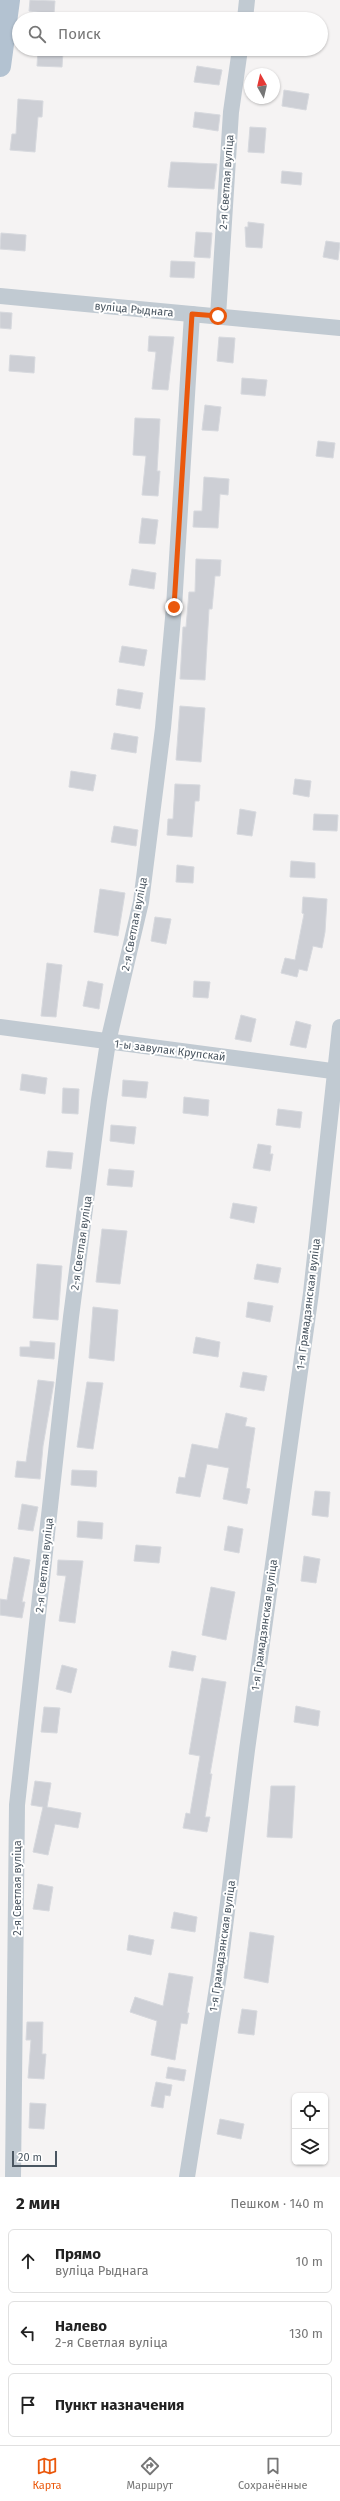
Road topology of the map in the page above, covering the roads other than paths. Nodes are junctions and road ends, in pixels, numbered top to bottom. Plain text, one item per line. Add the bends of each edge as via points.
1 (9, 0) edge
2 (248, 0) edge
3 (246, 12) edge
4 (239, 56) edge
5 (0, 66) edge
6 (0, 296) edge
7 (192, 314) junction
8 (218, 316) junction
9 (340, 328) edge
10 (340, 1027) edge
11 (0, 1028) edge
12 (108, 1042) junction
13 (337, 1072) edge
14 (13, 2177) edge
15 (187, 2177) edge

1 - 5 main road
2 - 3 street
4 - 8 street, 2-я Светлая вуліца via 231,112
6 - 7 street, вуліца Рыднага
7 - 8 street, вуліца Рыднага
7 - 12 street, 2-я Светлая вуліца via 174,607 163,728 141,902
8 - 9 street, вуліца Рыднага
10 - 13 street, 1-я Грамадзянская вуліца
11 - 12 street, 1-ы завулак Крупскай
12 - 13 street, 1-ы завулак Крупскай
12 - 14 street, 2-я Светлая вуліца via 71,1317 17,1805
13 - 15 street, 1-я Грамадзянская вуліца via 311,1293 248,1742 219,1976

